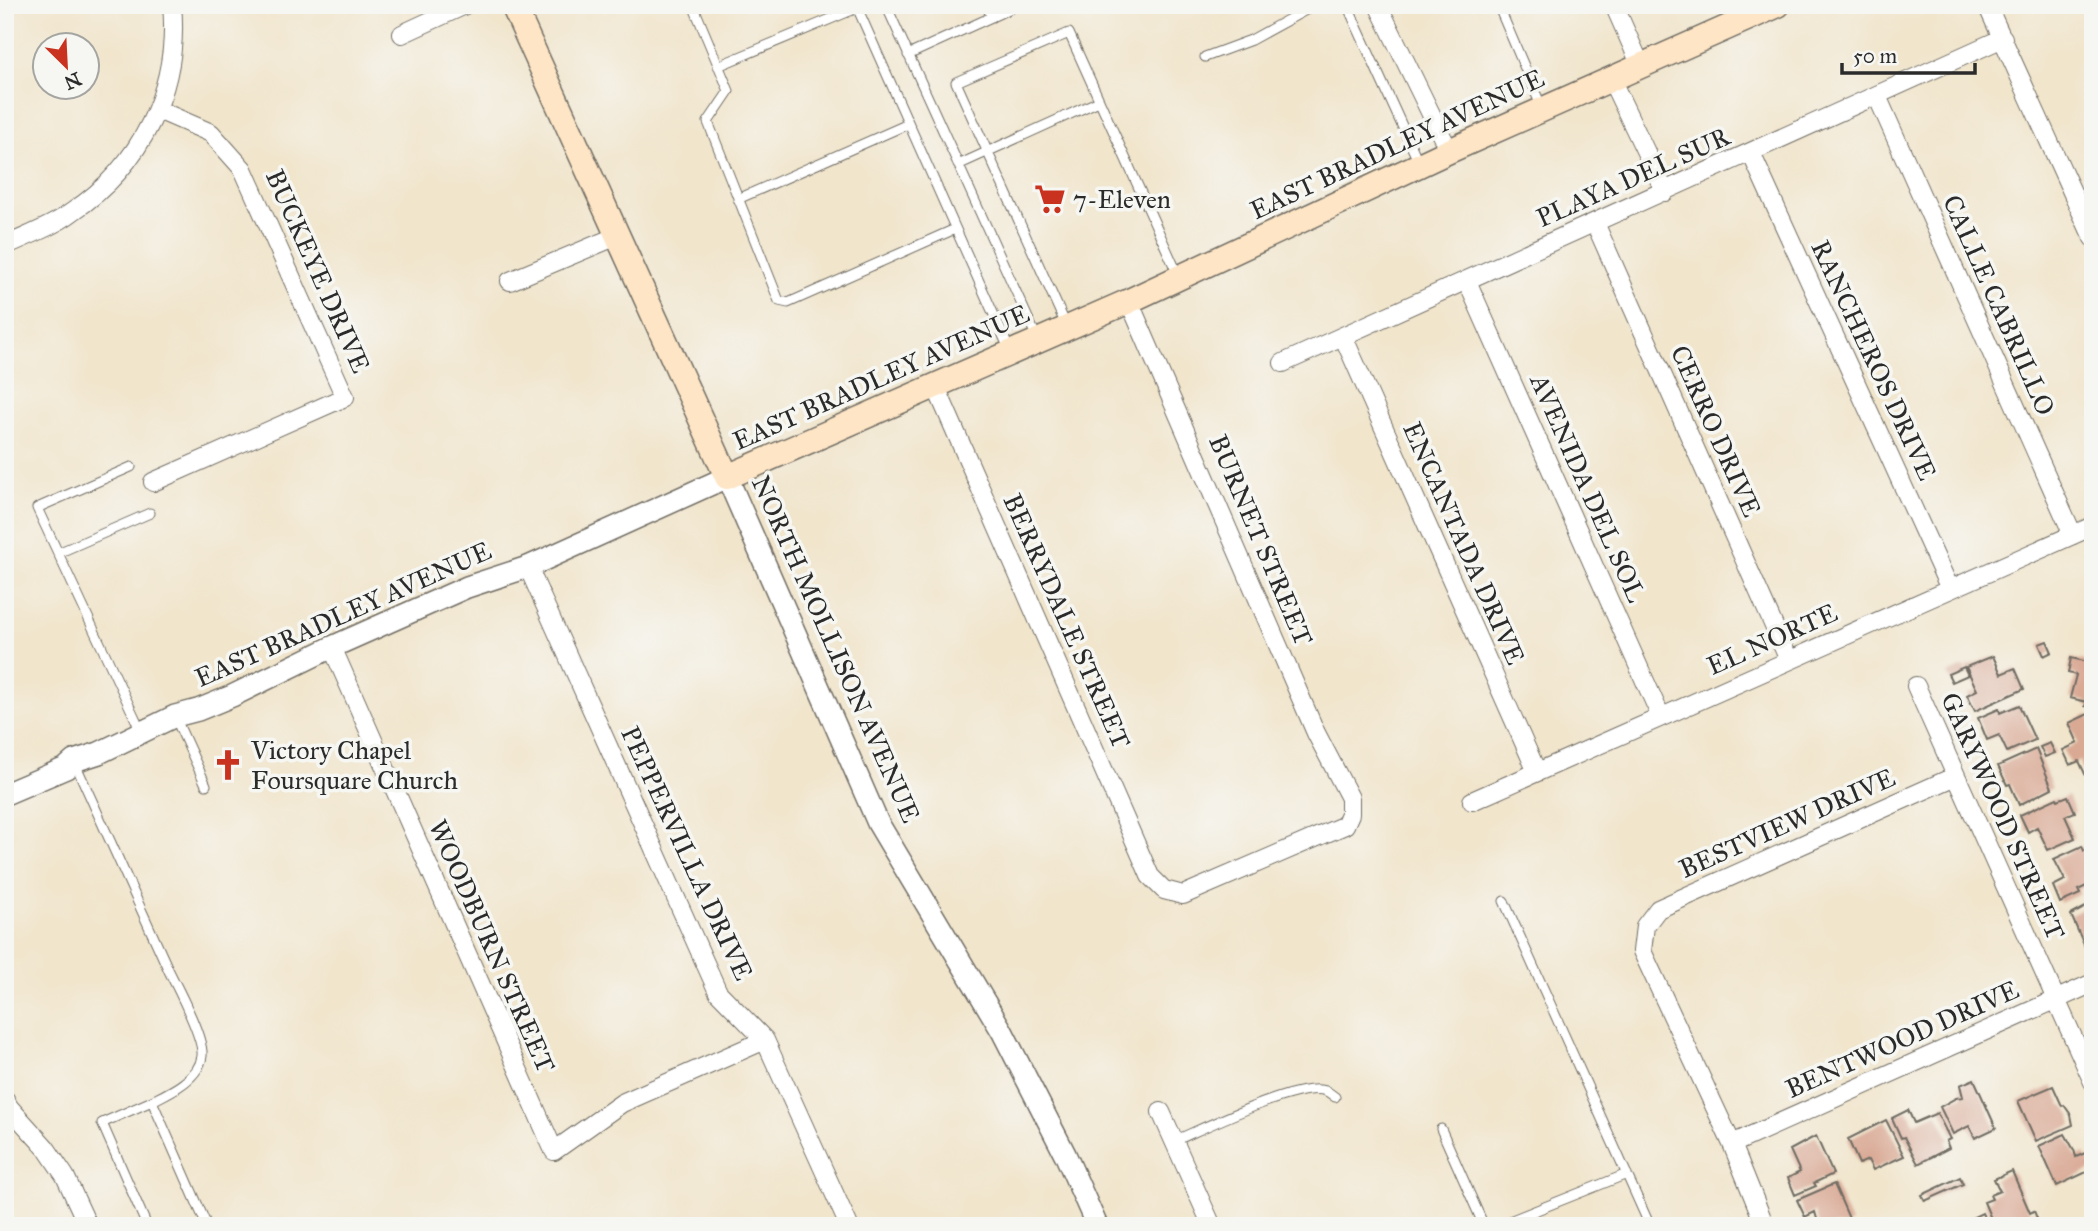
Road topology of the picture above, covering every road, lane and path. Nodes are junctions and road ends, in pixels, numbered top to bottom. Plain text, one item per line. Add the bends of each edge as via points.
1 (172, 5) edge
2 (466, 5) edge
3 (513, 5) edge
4 (693, 5) edge
5 (886, 5) edge
6 (986, 5) edge
7 (1018, 5) edge
8 (1315, 5) edge
9 (1344, 5) edge
10 (1378, 5) edge
11 (1498, 5) edge
12 (1614, 5) edge
13 (1778, 5) edge
14 (1987, 5) edge
15 (856, 7) edge
16 (992, 17) junction
17 (402, 34) dead end
18 (2003, 38) junction
19 (908, 55) junction
20 (1205, 57) dead end
21 (718, 65) junction
22 (1641, 66) junction
23 (1611, 79) junction
24 (1877, 96) junction
25 (1099, 100) junction
26 (158, 110) junction
27 (1543, 110) junction
28 (908, 124) junction
29 (987, 151) junction
30 (1449, 151) junction
31 (1751, 153) junction
32 (958, 165) junction
33 (1420, 165) junction
34 (1665, 192) junction
35 (738, 199) junction
36 (1595, 223) junction
37 (955, 229) junction
38 (617, 236) junction
39 (2093, 238) edge
40 (5, 246) edge
41 (1179, 278) junction
42 (510, 281) dead end
43 (1467, 281) junction
44 (1129, 301) junction
45 (1067, 326) junction
46 (1343, 336) junction
47 (1038, 341) junction
48 (1011, 353) junction
49 (1283, 363) dead end
50 (936, 387) junction
51 (131, 467) dead end
52 (727, 477) junction
53 (153, 482) dead end
54 (150, 513) dead end
55 (2093, 526) edge
56 (2073, 535) junction
57 (58, 553) junction
58 (528, 567) junction
59 (1950, 589) junction
60 (332, 647) junction
61 (1789, 660) junction
62 (1916, 686) dead end
63 (175, 716) junction
64 (1661, 717) junction
65 (141, 731) junction
66 (74, 761) junction
67 (1537, 772) junction
68 (1956, 776) junction
69 (206, 785) dead end
70 (5, 794) edge
71 (1472, 801) dead end
72 (1150, 876) joint
73 (1504, 901) dead end
74 (2093, 983) edge
75 (2056, 999) junction
76 (765, 1040) junction
77 (2093, 1082) edge
78 (1335, 1097) dead end
79 (5, 1099) edge
80 (152, 1101) junction
81 (1161, 1112) dead end
82 (1441, 1129) dead end
83 (1174, 1141) junction
84 (1732, 1144) junction
85 (1627, 1174) junction
86 (88, 1226) edge
87 (147, 1226) edge
88 (206, 1226) edge
89 (849, 1226) edge
90 (1097, 1226) edge
91 (1212, 1226) edge
92 (1484, 1226) edge
93 (1497, 1226) edge
94 (1650, 1226) edge
95 (1765, 1226) edge

1 - 26 street via 170,60
2 - 17 street
3 - 38 main road, NORTH MOLLISON AVENUE
4 - 21 lane
5 - 19 lane
6 - 16 lane
7 - 16 lane
8 - 20 lane via 1251,40
9 - 33 lane
10 - 30 street
11 - 27 lane
12 - 22 street
13 - 22 main road, EAST BRADLEY AVENUE
14 - 18 street
15 - 21 lane
15 - 28 lane
16 - 19 lane
18 - 24 street, PLAYA DEL SUR
18 - 39 street
19 - 32 lane
21 - 35 lane via 729,91 708,122
22 - 23 main road, EAST BRADLEY AVENUE
23 - 27 main road, EAST BRADLEY AVENUE
23 - 34 street
24 - 31 street, PLAYA DEL SUR
24 - 56 street, CALLE CABRILLO
25 - 29 lane
25 - 29 lane via 1069,33 956,82
25 - 41 lane
26 - 40 street via 135,150 90,199 53,224
26 - 53 street, BUCKEYE DRIVE via 211,133 243,169 345,397
27 - 30 main road, EAST BRADLEY AVENUE
28 - 35 lane
28 - 37 lane
29 - 32 lane
29 - 45 lane
30 - 33 main road, EAST BRADLEY AVENUE
31 - 34 street, PLAYA DEL SUR
31 - 59 street, RANCHEROS DRIVE
32 - 47 lane
33 - 41 main road, EAST BRADLEY AVENUE
34 - 36 street, PLAYA DEL SUR
35 - 37 lane via 779,301 788,303
36 - 43 street, PLAYA DEL SUR
36 - 61 street, CERRO DRIVE
37 - 48 lane
38 - 42 street
38 - 52 main road, NORTH MOLLISON AVENUE
41 - 44 main road, EAST BRADLEY AVENUE
43 - 46 street, PLAYA DEL SUR
43 - 64 street, AVENIDA DEL SOL
44 - 45 main road, EAST BRADLEY AVENUE
44 - 72 street, BURNET STREET via 1316,733 1350,798 1345,825 1183,895 1164,890
45 - 47 main road, EAST BRADLEY AVENUE
46 - 49 street, PLAYA DEL SUR
46 - 67 street, ENCANTADA DRIVE
47 - 48 main road, EAST BRADLEY AVENUE
48 - 50 main road, EAST BRADLEY AVENUE
50 - 52 main road, EAST BRADLEY AVENUE
50 - 72 street, BERRYDALE STREET
51 - 57 lane via 37,508
52 - 58 street, EAST BRADLEY AVENUE
52 - 90 street, NORTH MOLLISON AVENUE via 878,823 1002,1031
54 - 57 lane
55 - 56 street, EL NORTE
56 - 59 street, EL NORTE
57 - 65 lane
58 - 60 street, EAST BRADLEY AVENUE via 467,587
58 - 76 street, PEPPERVILLA DRIVE via 718,992
59 - 61 street, EL NORTE
60 - 63 street, EAST BRADLEY AVENUE via 232,696
60 - 76 street, WOODBURN STREET via 554,1151 622,1103
61 - 64 street, EL NORTE
62 - 68 street, GARYWOOD STREET
63 - 65 street, EAST BRADLEY AVENUE
63 - 69 lane
64 - 67 street, EL NORTE
65 - 66 street, EAST BRADLEY AVENUE
66 - 70 street, EAST BRADLEY AVENUE
66 - 80 lane via 202,1049 199,1064 187,1079
67 - 71 street, EL NORTE
68 - 75 street, GARYWOOD STREET
68 - 84 street, BESTVIEW DRIVE via 1658,909 1645,926 1642,951
73 - 85 lane
74 - 75 street, BENTWOOD DRIVE
75 - 77 street, GARYWOOD STREET
75 - 84 street, BENTWOOD DRIVE
76 - 89 street, PEPPERVILLA DRIVE
78 - 83 lane via 1325,1090 1308,1090 1266,1101
79 - 86 street via 65,1176
80 - 87 lane via 102,1124
80 - 88 lane
81 - 83 street
82 - 92 lane
83 - 91 street
84 - 95 street
85 - 93 lane
85 - 94 lane

